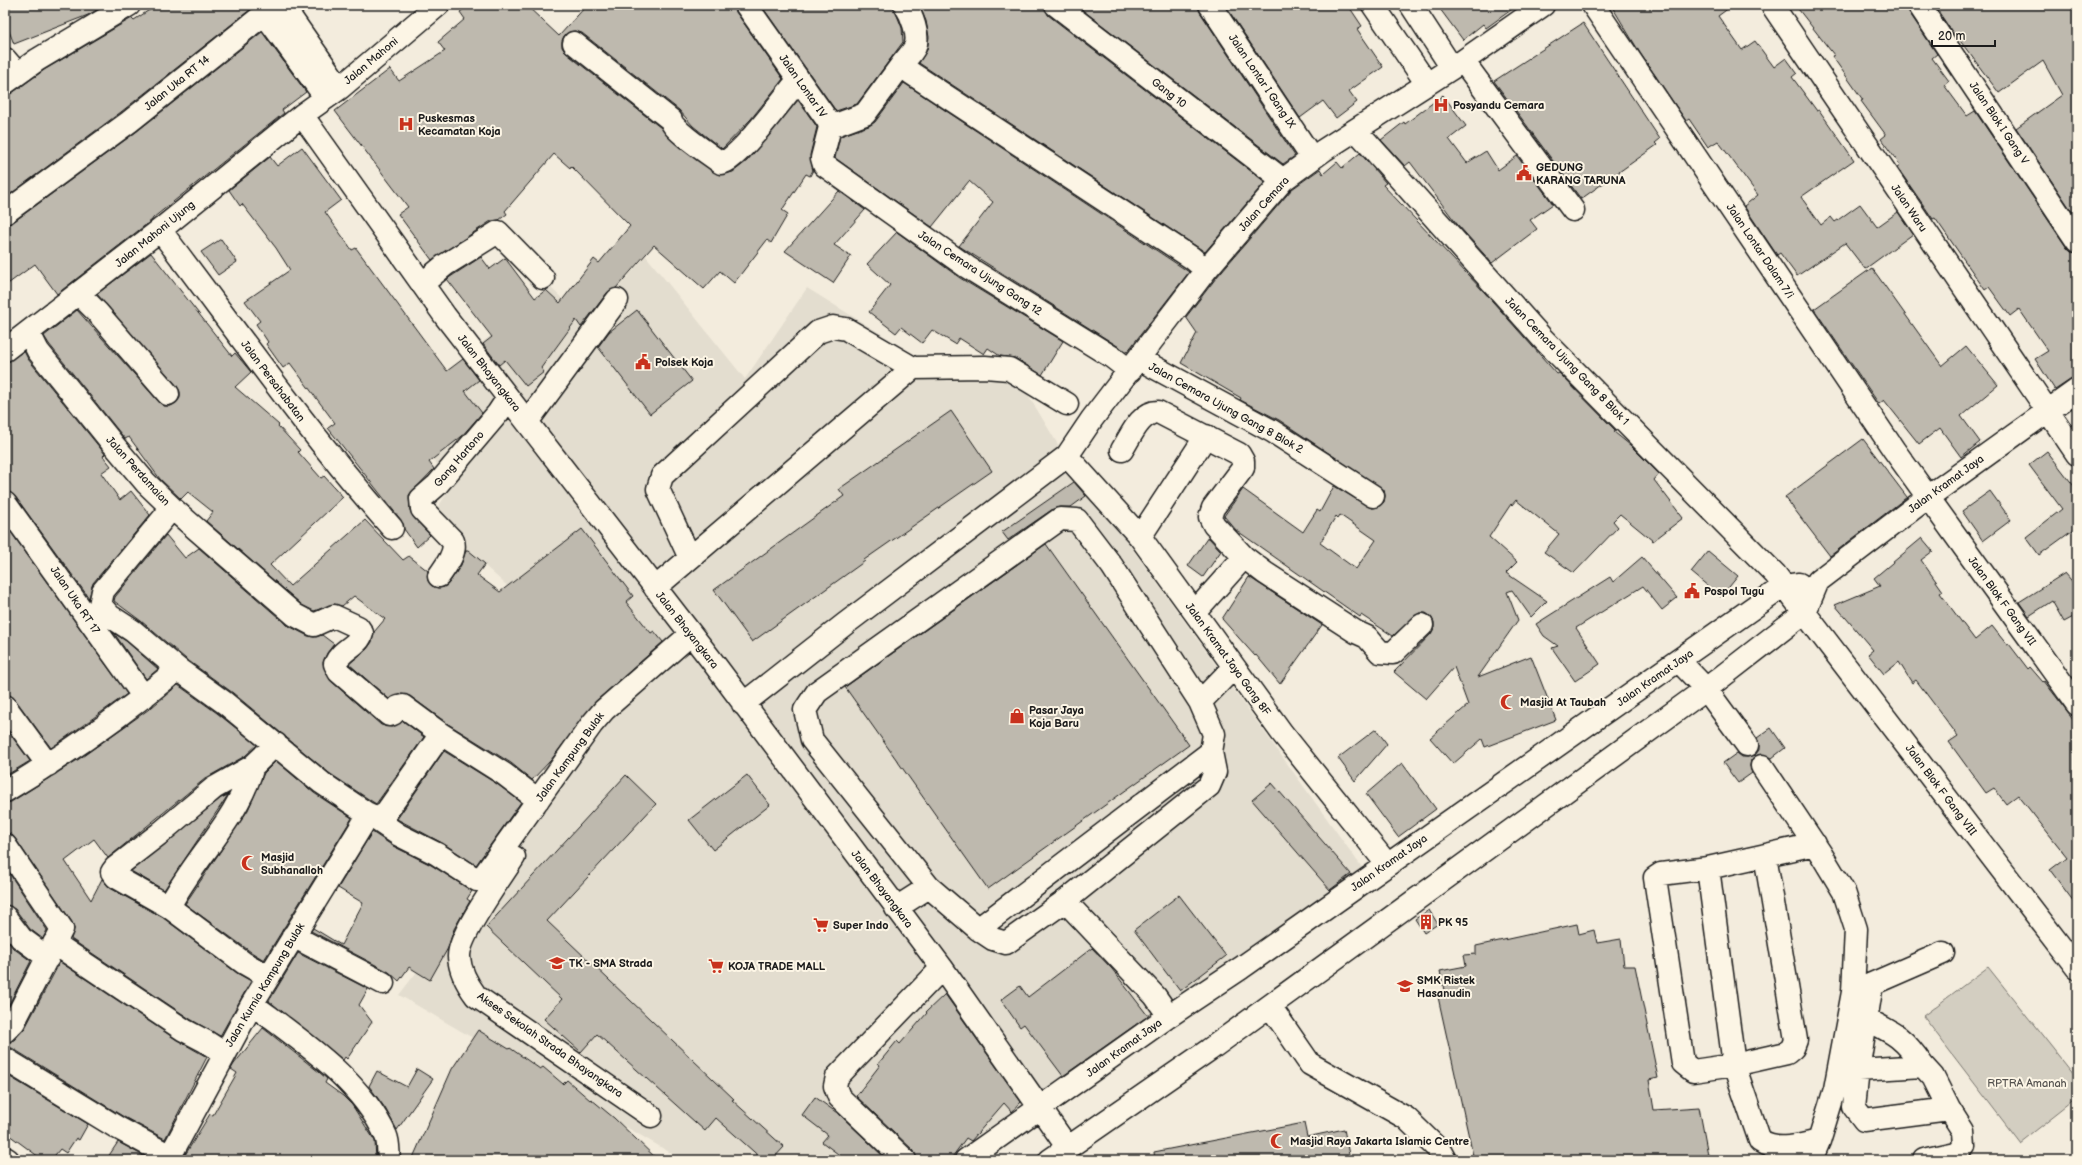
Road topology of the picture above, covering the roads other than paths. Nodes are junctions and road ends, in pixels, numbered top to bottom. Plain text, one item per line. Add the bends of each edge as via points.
1 (282, 5) edge
2 (438, 5) edge
3 (746, 5) edge
4 (1056, 5) edge
5 (1210, 5) edge
6 (1373, 5) edge
7 (1411, 5) edge
8 (1542, 5) edge
9 (1593, 5) edge
10 (1772, 5) edge
11 (1919, 5) edge
12 (125, 6) edge
13 (906, 8) edge
14 (574, 43) dead end
15 (902, 64) junction
16 (1457, 64) junction
17 (9, 71) edge
18 (798, 80) junction
19 (1427, 84) junction
20 (333, 93) junction
21 (302, 115) junction
22 (830, 127) junction
23 (1356, 130) junction
24 (1312, 158) junction
25 (832, 171) joint
26 (1283, 180) junction
27 (1573, 210) dead end
28 (5, 213) edge
29 (160, 230) junction
30 (2077, 241) edge
31 (1206, 270) junction
32 (543, 278) dead end
33 (422, 284) junction
34 (79, 294) junction
35 (617, 300) dead end
36 (29, 333) junction
37 (5, 350) edge
38 (1135, 365) junction
39 (913, 368) junction
40 (2077, 390) edge
41 (168, 394) dead end
42 (508, 398) junction
43 (1067, 404) dead end
44 (2046, 411) junction
45 (527, 422) junction
46 (1206, 436) junction
47 (1122, 450) dead end
48 (2077, 454) edge
49 (1067, 456) junction
50 (1373, 496) dead end
51 (1928, 497) junction
52 (5, 503) edge
53 (172, 508) junction
54 (392, 528) dead end
55 (1140, 537) junction
56 (1244, 557) junction
57 (690, 558) junction
58 (439, 576) dead end
59 (1818, 581) junction
60 (1784, 586) junction
61 (655, 588) junction
62 (1195, 612) junction
63 (1805, 612) junction
64 (1422, 625) dead end
65 (694, 639) junction
66 (1679, 661) junction
67 (1234, 667) junction
68 (178, 669) junction
69 (1706, 690) junction
70 (144, 697) junction
71 (1200, 702) junction
72 (743, 704) junction
73 (2077, 704) edge
74 (5, 706) edge
75 (441, 734) junction
76 (276, 744) junction
77 (1747, 745) dead end
78 (1211, 752) junction
79 (48, 765) junction
80 (253, 766) junction
81 (1762, 766) dead end
82 (5, 791) edge
83 (538, 800) junction
84 (375, 817) junction
85 (1815, 844) junction
86 (5, 845) edge
87 (1765, 855) junction
88 (1387, 864) junction
89 (1708, 868) junction
90 (929, 887) junction
91 (1065, 901) junction
92 (169, 907) junction
93 (896, 908) junction
94 (5, 917) edge
95 (978, 929) junction
96 (293, 936) junction
97 (51, 951) junction
98 (1944, 953) dead end
99 (942, 968) junction
100 (2077, 968) edge
101 (269, 977) junction
102 (383, 983) dead end
103 (1863, 988) junction
104 (252, 1004) junction
105 (1270, 1006) junction
106 (1169, 1016) junction
107 (1866, 1020) junction
108 (5, 1031) edge
109 (225, 1054) junction
110 (5, 1059) edge
111 (1734, 1065) junction
112 (1923, 1066) junction
113 (1858, 1070) junction
114 (1041, 1108) junction
115 (1949, 1109) junction
116 (651, 1116) dead end
117 (1068, 1148) junction
118 (1815, 1151) edge
119 (5, 1158) edge
120 (169, 1158) edge
121 (8, 1160) edge
122 (389, 1160) edge
123 (906, 1160) edge
124 (966, 1160) edge
125 (1050, 1160) edge
126 (1445, 1160) edge
127 (1924, 1160) edge

1 - 20 street
2 - 20 street, Jalan Mahoni
3 - 18 street, Jalan Lontar IV
4 - 26 street, Gang 10
5 - 24 street, Jalan Lontar I Gang IX
6 - 19 street
7 - 16 street
8 - 16 street, Jalan Cemara
9 - 51 street, Jalan Lontar Dalam 7/i
10 - 44 street, Jalan Waru
11 - 30 street, Jalan Blok I Gang V
12 - 17 street
13 - 15 street via 917,39 915,47
14 - 18 street via 721,163 727,162 744,146
15 - 22 street via 865,114
15 - 31 street via 1192,258
16 - 19 street, Jalan Cemara
16 - 27 street
18 - 22 street, Jalan Lontar IV
19 - 23 street, Jalan Cemara
20 - 21 street, Jalan Mahoni
20 - 28 street, Jalan Uka RT 14 via 263,15 129,122
21 - 29 street, Jalan Mahoni Ujung
21 - 33 street, Jalan Bhayangkara
22 - 25 street, Jalan Lontar IV via 822,158 824,165
23 - 24 street, Jalan Cemara
23 - 60 street, Jalan Cemara Ujung Gang 8 Blok 1 via 1543,339
24 - 26 street, Jalan Cemara
25 - 38 street, Jalan Cemara Ujung Gang 12 via 967,267 1112,357
26 - 31 street, Jalan Cemara
29 - 34 street, Jalan Mahoni Ujung
29 - 54 street, Jalan Persahabatan via 257,361 350,480
31 - 38 street, Jalan Cemara
32 - 33 street via 498,232 445,265
33 - 42 street, Jalan Bhayangkara
34 - 36 street, Jalan Mahoni Ujung
34 - 41 street
35 - 45 street
36 - 37 street, Jalan Mahoni Ujung
36 - 53 street, Jalan Perdamaian via 38,351 108,438 146,483
38 - 49 street, Jalan Cemara via 1092,419
38 - 50 street, Jalan Cemara Ujung Gang 8 Blok 2 via 1272,431
39 - 43 street via 985,366 1009,369
39 - 57 street
39 - 57 street via 846,329 833,327 818,332 662,476 658,489
40 - 44 street, Jalan Kramat Jaya
42 - 45 street, Jalan Bhayangkara
42 - 58 street, Gang Hartono via 437,486 421,499 422,509 454,545
44 - 48 street, Jalan Waru
44 - 51 street, Jalan Kramat Jaya
45 - 61 street, Jalan Bhayangkara
46 - 47 street via 1158,412 1150,412
46 - 55 street
46 - 56 street via 1239,454 1243,461 1243,468 1213,508 1210,517 1214,525
49 - 55 street, Jalan Kramat Jaya Gang 8F
49 - 72 street, Jalan Cemara
51 - 59 street, Jalan Kramat Jaya
51 - 73 street, Jalan Blok F Gang VII
52 - 70 street, Jalan Uka RT 17
53 - 68 street via 103,591 100,605 110,616 133,631
53 - 75 street, Jalan Perdamaian via 284,607 305,622 314,625 334,616 358,627 362,633 360,639 339,656 335,664 339,672 389,715 403,706
55 - 62 street, Jalan Kramat Jaya Gang 8F
56 - 62 street
56 - 64 street via 1367,637 1380,652 1393,653
57 - 61 street
59 - 60 street, Jalan Kramat Jaya
59 - 63 street, Jalan Kramat Jaya
60 - 63 street, Jalan Cemara Ujung Gang 8 Blok 1
60 - 66 street, Jalan Kramat Jaya
61 - 65 street, Jalan Bhayangkara
62 - 67 street, Jalan Kramat Jaya Gang 8F
63 - 69 street, Jalan Kramat Jaya
63 - 100 street, Jalan Blok F Gang VIII
65 - 72 street, Jalan Bhayangkara
65 - 83 street, Jalan Kampung Bulak via 604,710
65 - 116 street, Akses Sekolah Strada Bhayangkara via 624,702 589,740 462,939 459,955 461,970 476,996
66 - 69 street
66 - 88 street, Jalan Kramat Jaya
67 - 71 street
67 - 88 street, Jalan Kramat Jaya Gang 8F via 1282,733
68 - 70 street
68 - 76 street
69 - 77 street
69 - 105 street, Jalan Kramat Jaya
70 - 79 street
71 - 78 street via 1214,734
71 - 90 street via 1112,566 1077,520 1060,519 1011,552 817,692 805,710 812,740
72 - 93 street, Jalan Bhayangkara
74 - 79 street
75 - 83 street via 504,774
75 - 84 street, Jalan Kurnia Kampung Bulak
76 - 80 street
76 - 84 street via 322,783
78 - 91 street via 1215,772 1209,786
78 - 95 street
79 - 82 street
80 - 92 street via 247,788 234,810
80 - 92 street via 214,788 114,868 112,872 116,877
81 - 85 street
83 - 84 street, Jalan Kampung Bulak via 482,878 477,880 437,854 399,835
84 - 96 street, Jalan Kurnia Kampung Bulak via 346,854
85 - 87 street
85 - 103 street via 1844,892 1856,929
86 - 97 street via 62,929
87 - 89 street
87 - 111 street via 1796,1040 1794,1048 1787,1053
88 - 106 street, Jalan Kramat Jaya
89 - 111 street
89 - 111 street via 1661,874 1655,878 1655,882 1683,1063 1692,1071
90 - 93 street
90 - 95 street
91 - 95 street via 1006,943 993,939
91 - 106 street via 1155,996
92 - 101 street via 244,963
93 - 99 street, Jalan Bhayangkara
94 - 97 street via 21,938
96 - 101 street, Jalan Kurnia Kampung Bulak
96 - 102 street
97 - 108 street via 14,1022
97 - 109 street
98 - 103 street
99 - 114 street, Jalan Bhayangkara
99 - 123 street via 837,1077 835,1086 839,1097
101 - 104 street, Jalan Kurnia Kampung Bulak
103 - 107 street
103 - 118 street
104 - 109 street, Jalan Kurnia Kampung Bulak
104 - 122 street via 328,1061 365,1104 386,1137
105 - 117 street, Jalan Kramat Jaya
105 - 126 street via 1310,1064 1406,1118 1440,1151
106 - 114 street, Jalan Kramat Jaya
107 - 112 street via 1893,1033 1908,1044
107 - 113 street
109 - 120 street, Jalan Kurnia Kampung Bulak
110 - 120 street
111 - 118 street via 1760,1141 1767,1146
112 - 113 street
112 - 115 street via 1933,1077
113 - 115 street via 1854,1107 1864,1120
114 - 117 street, Jalan Bhayangkara
114 - 124 street, Jalan Kramat Jaya
115 - 127 street via 1963,1131 1964,1147 1956,1153
117 - 125 street, Jalan Kramat Jaya
119 - 121 street

